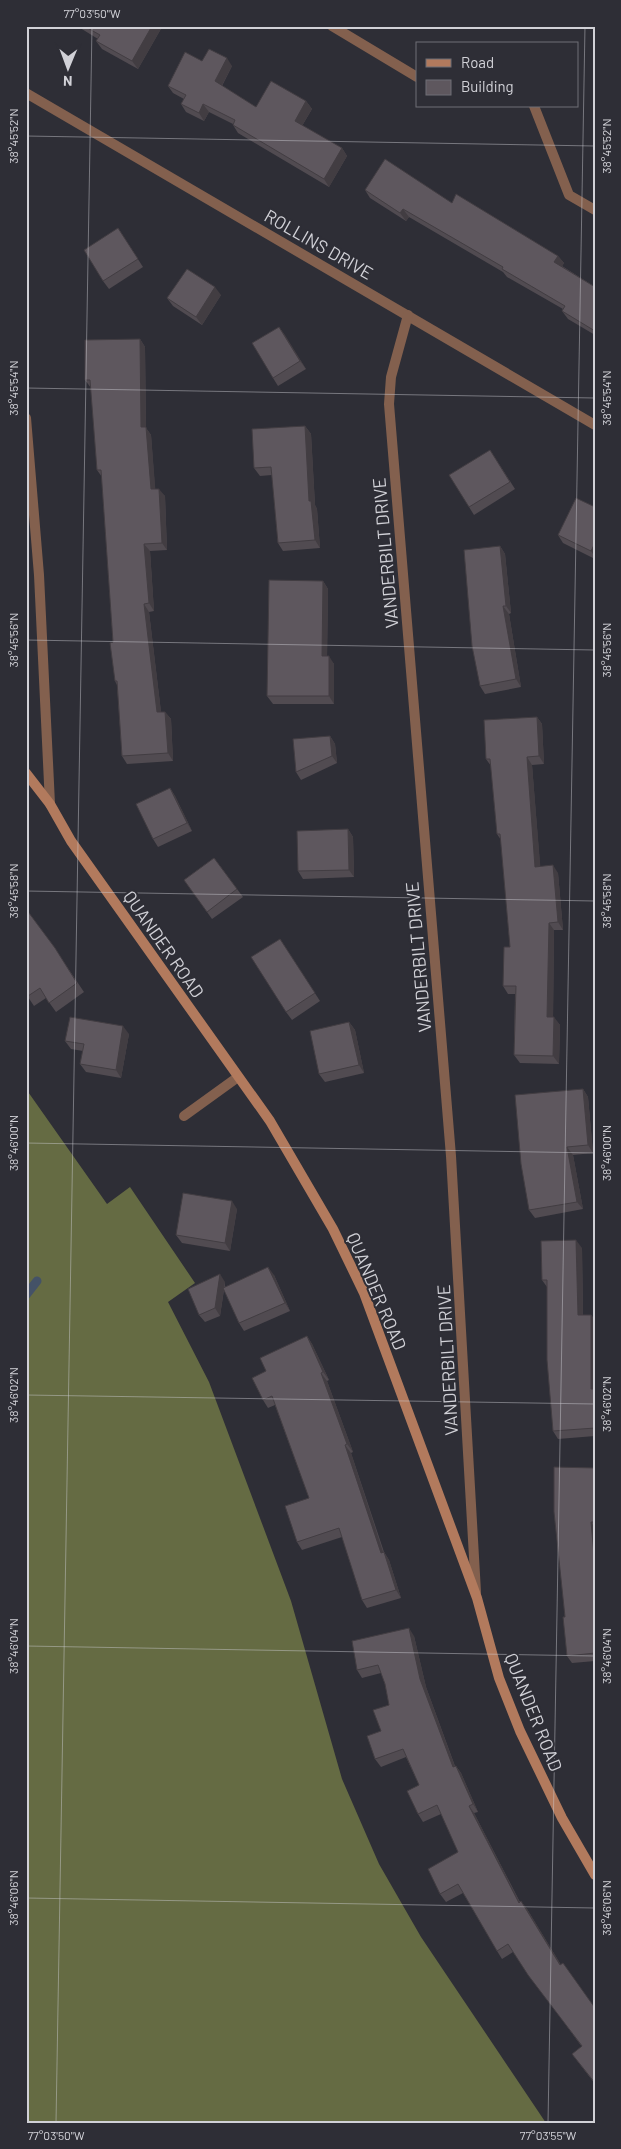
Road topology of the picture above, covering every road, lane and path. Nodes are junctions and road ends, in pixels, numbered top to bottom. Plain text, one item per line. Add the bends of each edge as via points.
1 (332, 26) edge
2 (416, 76) edge
3 (26, 93) edge
4 (535, 108) edge
5 (595, 210) edge
6 (408, 315) junction
7 (26, 418) edge
8 (595, 425) edge
9 (26, 773) edge
10 (50, 804) junction
11 (238, 1077) junction
12 (184, 1116) dead end
13 (477, 1598) junction
14 (595, 1875) edge

1 - 2 street
3 - 6 street, ROLLINS DRIVE
4 - 5 street via 569,195
6 - 8 street, ROLLINS DRIVE
6 - 13 street, VANDERBILT DRIVE via 391,377 389,404 451,1156
7 - 10 street via 39,575
9 - 10 street, QUANDER ROAD
10 - 11 street, QUANDER ROAD via 70,841
11 - 12 street
11 - 13 street, QUANDER ROAD via 270,1121 333,1229 364,1292
13 - 14 street, QUANDER ROAD via 499,1678 520,1732 562,1818

